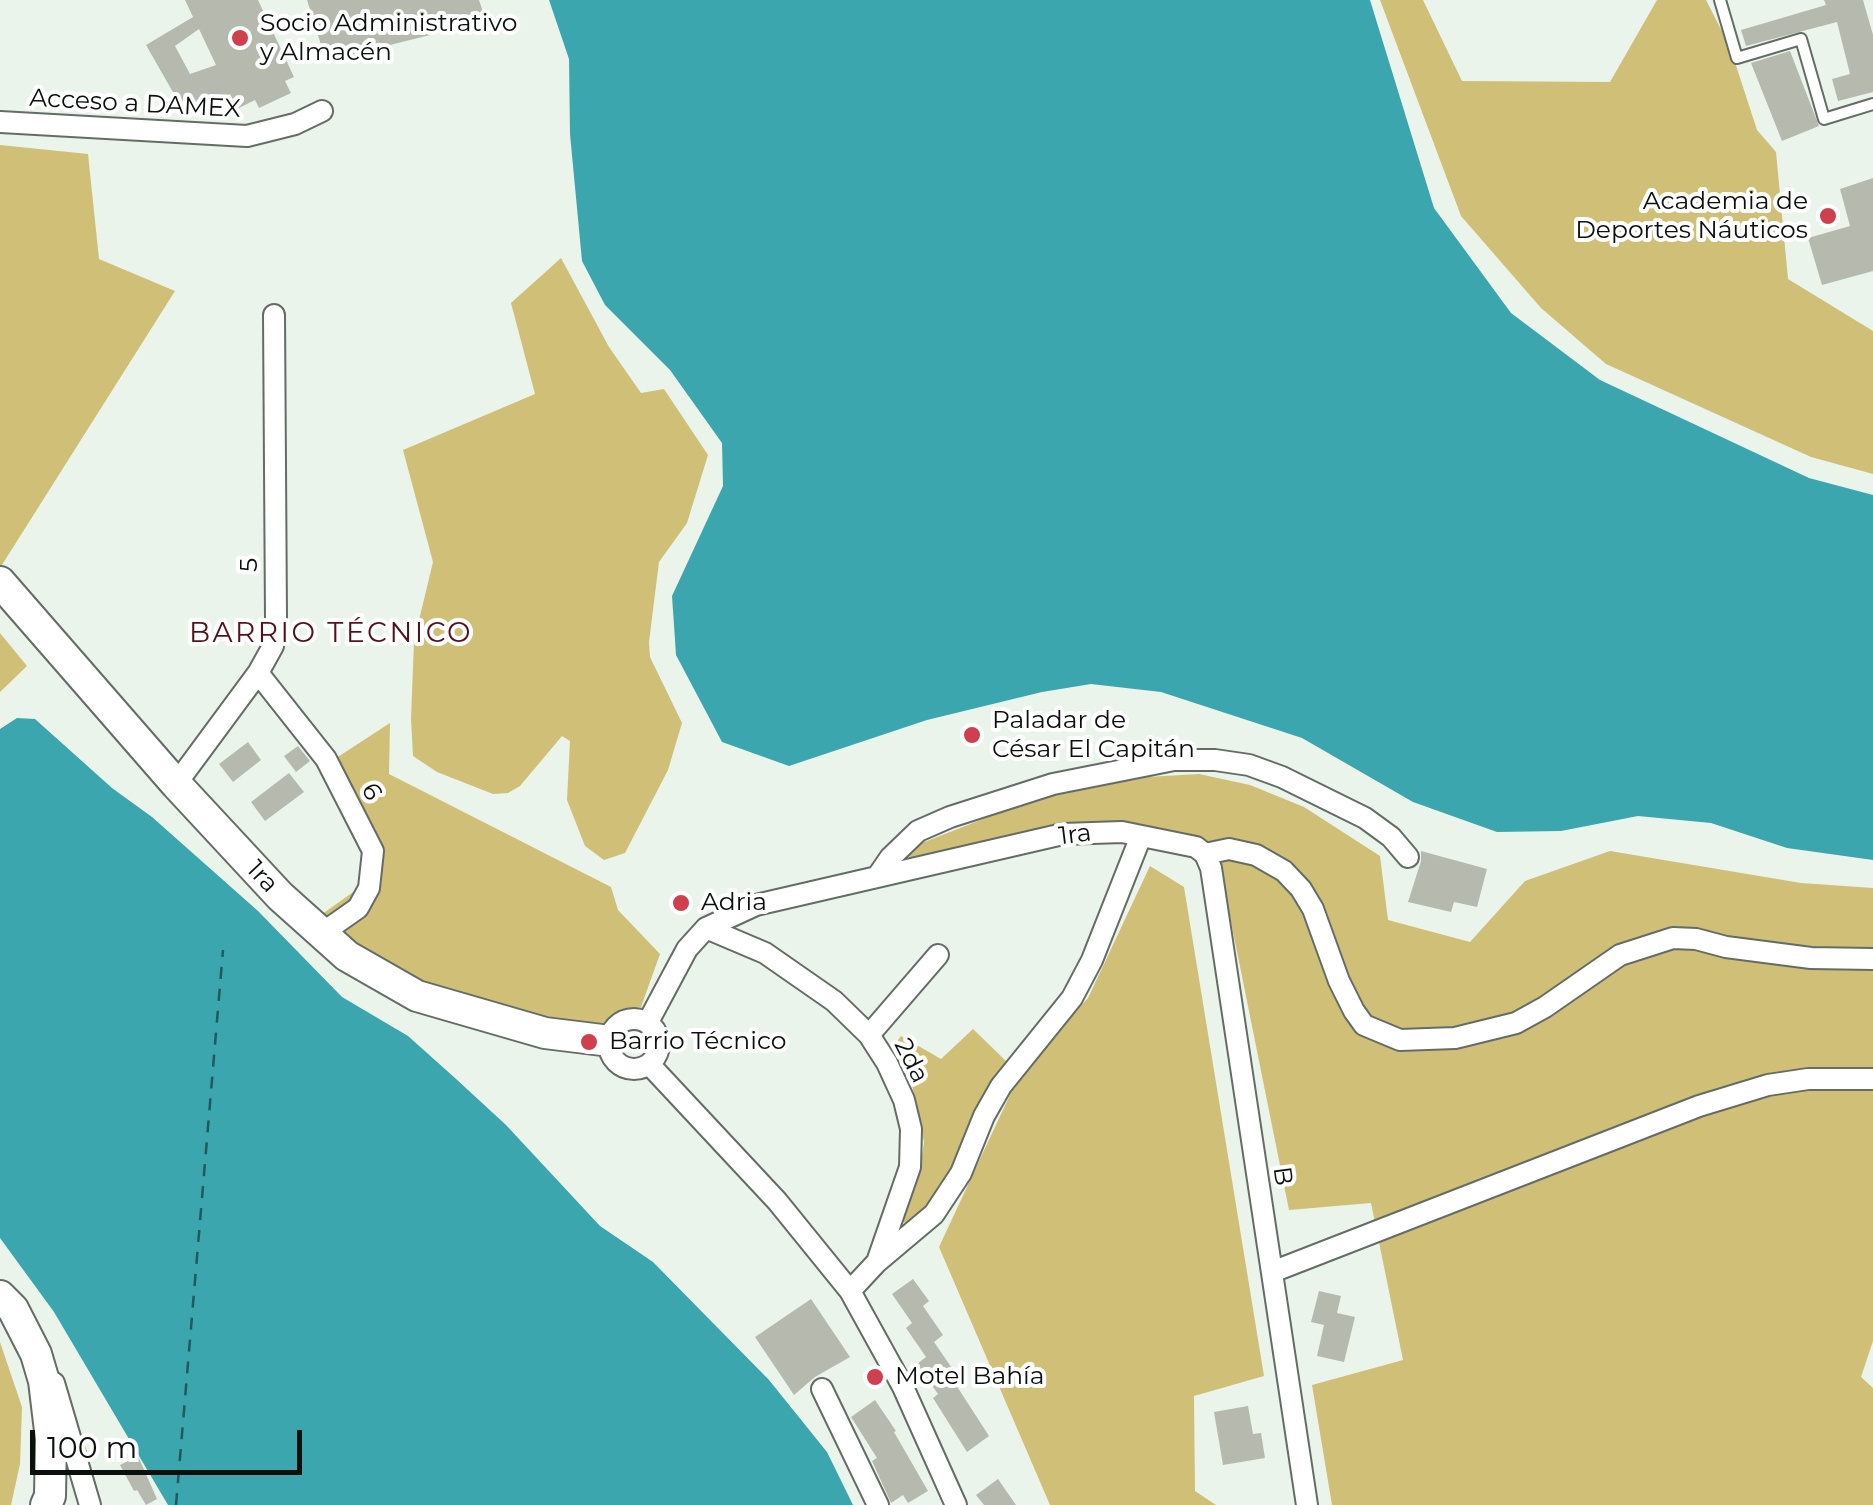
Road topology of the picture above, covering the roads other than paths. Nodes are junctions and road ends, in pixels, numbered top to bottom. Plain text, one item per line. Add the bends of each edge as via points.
1 (1720, 0) edge
2 (1873, 104) edge
3 (322, 111) dead end
4 (0, 122) edge
5 (274, 315) dead end
6 (0, 582) edge
7 (258, 673) junction
8 (176, 784) junction
9 (1142, 836) junction
10 (1204, 854) junction
11 (1408, 857) dead end
12 (877, 877) junction
13 (706, 928) junction
14 (321, 934) junction
15 (938, 956) dead end
16 (1873, 958) edge
17 (648, 1022) junction
18 (869, 1035) junction
19 (610, 1040) junction
20 (650, 1064) junction
21 (1873, 1080) edge
22 (877, 1262) junction
23 (1272, 1272) junction
24 (850, 1291) junction
25 (0, 1296) edge
26 (44, 1380) junction
27 (822, 1389) dead end
28 (46, 1505) edge
29 (90, 1505) edge
30 (878, 1505) edge
31 (956, 1505) edge
32 (1306, 1505) edge

1 - 2 lane via 1738,58 1801,39 1824,118
3 - 4 street, Acceso a DAMEX via 247,136
5 - 7 street, 5 via 276,618 273,646
6 - 8 street, 1ra
7 - 8 street, 5
7 - 14 street, 6 via 326,759 373,851 369,888 358,908
8 - 14 street, 1ra
9 - 10 street, 1ra via 1186,843
9 - 12 street, 1ra via 1063,834
9 - 22 street via 1072,998 1001,1086 934,1214
10 - 16 street, 1ra via 1256,854 1284,871 1313,909 1354,1012 1364,1026 1400,1040 1454,1038 1516,1023 1620,954 1674,938 1811,958
10 - 23 street, B
11 - 12 street via 1365,818 1282,777 1249,765 1174,760 1053,784 950,817 918,831
12 - 13 street, 1ra via 756,905
13 - 17 street, 1ra via 687,949
13 - 18 street, 2da via 794,970
14 - 19 street, 1ra via 417,996 545,1033
15 - 18 street
17 - 19 street via 628,1019
17 - 20 street via 659,1038
18 - 22 street, 2da via 904,1100 911,1129 910,1166
19 - 20 street via 622,1066
20 - 24 street
21 - 23 street via 1808,1079 1699,1106
22 - 24 street, 2da
23 - 32 street, B
24 - 31 street
25 - 26 street
26 - 28 street via 51,1439
26 - 29 street via 58,1390
27 - 30 street

